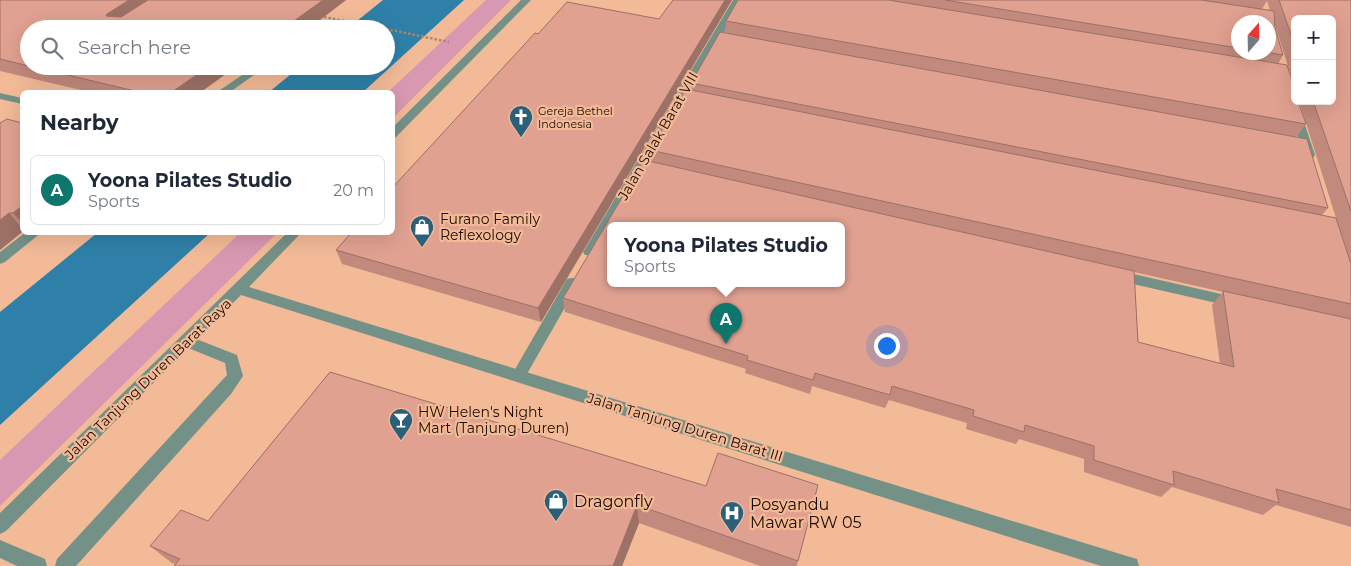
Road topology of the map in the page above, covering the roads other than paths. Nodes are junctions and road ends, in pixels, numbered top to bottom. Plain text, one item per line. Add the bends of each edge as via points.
1 (526, 0) edge
2 (738, 0) edge
3 (247, 75) edge
4 (227, 90) edge
5 (0, 96) edge
6 (20, 101) edge
7 (1293, 105) edge
8 (395, 132) edge
9 (1311, 164) edge
10 (611, 222) edge
11 (607, 228) edge
12 (32, 235) edge
13 (293, 235) edge
14 (0, 259) edge
15 (1107, 273) edge
16 (239, 289) junction
17 (1244, 304) edge
18 (186, 341) junction
19 (519, 376) junction
20 (0, 525) edge
21 (0, 549) edge
22 (38, 566) edge
23 (64, 566) edge
24 (1130, 566) edge

1 - 8 street
2 - 10 street, Jalan Salak Barat VIII via 721,38
3 - 4 street
5 - 6 street
7 - 9 street via 1301,145
11 - 19 street, Jalan Salak Barat VIII
12 - 14 street
13 - 16 street, Jalan Tanjung Duren Barat Raya
15 - 17 street
16 - 18 street, Jalan Tanjung Duren Barat Raya
16 - 19 street, Jalan Tanjung Duren Barat III
18 - 20 street, Jalan Tanjung Duren Barat Raya
18 - 23 street via 232,359 236,376
19 - 24 street, Jalan Tanjung Duren Barat III
21 - 22 street

